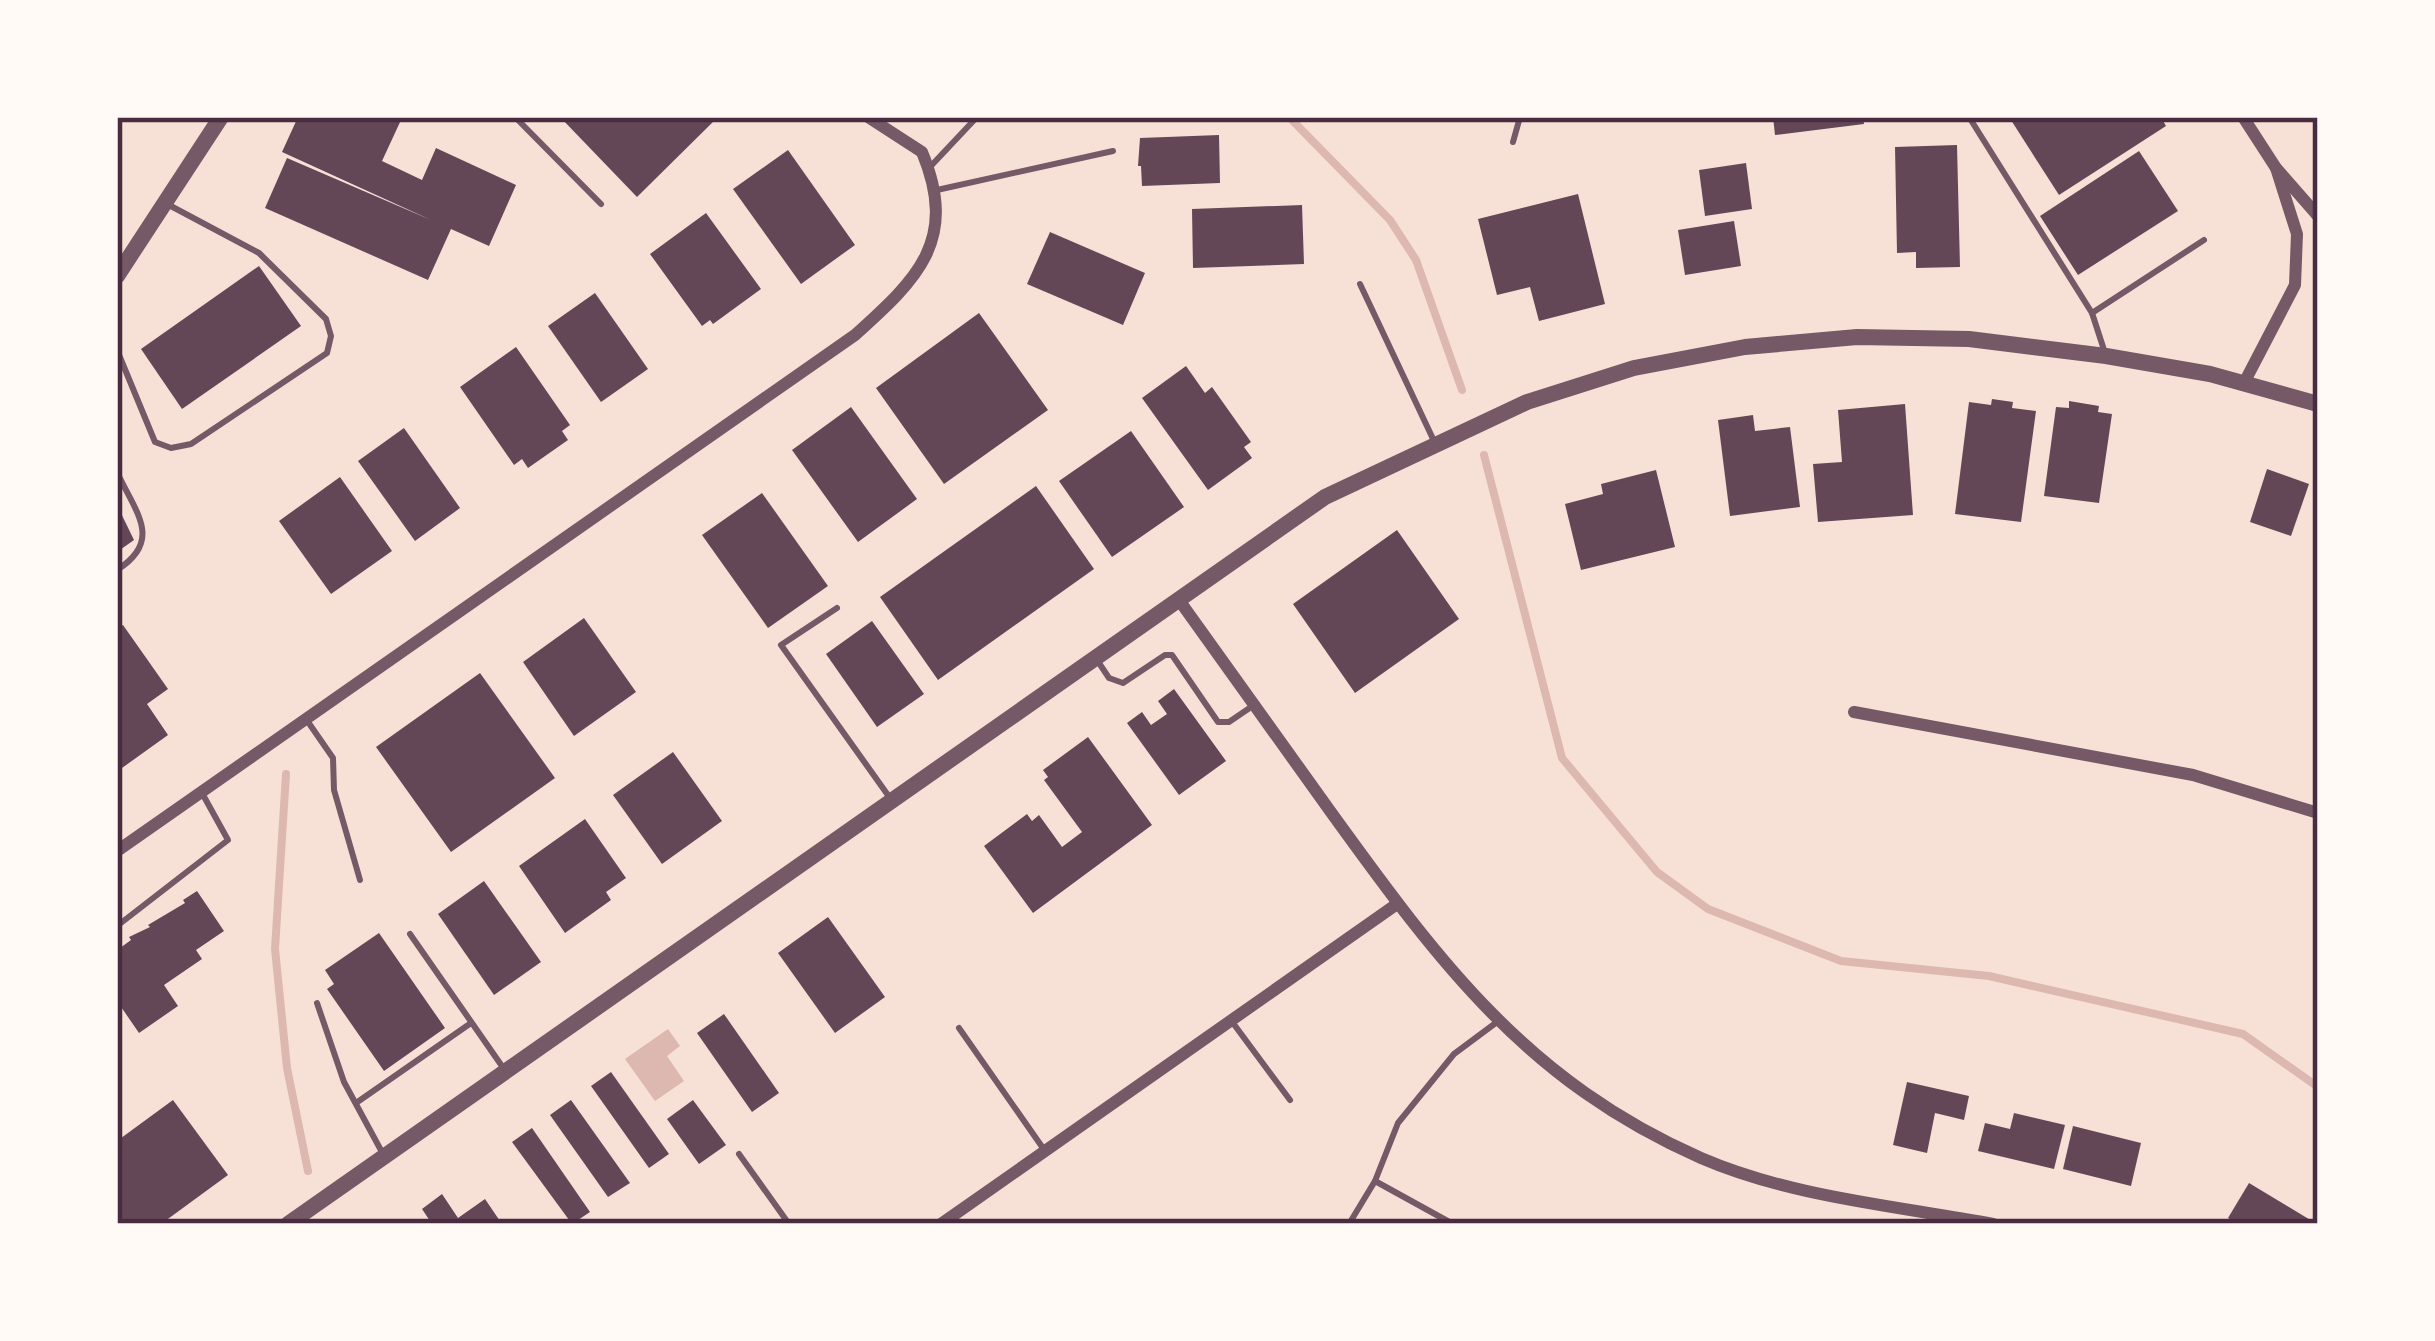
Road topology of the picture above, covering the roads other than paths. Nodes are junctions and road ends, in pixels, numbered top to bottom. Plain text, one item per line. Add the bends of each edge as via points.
1 (221, 117) edge
2 (514, 117) edge
3 (868, 117) edge
4 (977, 117) edge
5 (1520, 117) edge
6 (1969, 117) edge
7 (2243, 117) edge
8 (1513, 142) dead end
9 (1114, 152) dead end
10 (929, 168) junction
11 (2276, 168) junction
12 (933, 191) junction
13 (167, 204) junction
14 (601, 204) dead end
15 (2318, 216) edge
16 (2204, 239) dead end
17 (117, 276) edge
18 (1360, 284) dead end
19 (2092, 313) junction
20 (117, 350) edge
21 (2106, 356) junction
22 (2244, 383) junction
23 (2318, 404) edge
24 (1436, 445) junction
25 (117, 472) edge
26 (117, 570) edge
27 (1179, 600) junction
28 (837, 608) dead end
29 (1096, 658) junction
30 (1254, 705) junction
31 (1854, 712) dead end
32 (305, 719) junction
33 (201, 792) junction
34 (892, 801) junction
35 (2318, 813) edge
36 (117, 851) edge
37 (360, 880) dead end
38 (1397, 904) junction
39 (117, 926) edge
40 (410, 934) dead end
41 (317, 1003) dead end
42 (1231, 1020) junction
43 (1497, 1022) junction
44 (472, 1023) junction
45 (959, 1028) dead end
46 (506, 1072) junction
47 (1290, 1100) dead end
48 (356, 1103) junction
49 (1045, 1150) junction
50 (740, 1154) dead end
51 (384, 1157) junction
52 (1375, 1180) junction
53 (288, 1224) edge
54 (789, 1224) edge
55 (940, 1224) edge
56 (1349, 1224) edge
57 (1454, 1224) edge
58 (1993, 1224) edge

1 - 13 street
2 - 14 lane
3 - 10 street via 922,152
4 - 10 lane
5 - 8 lane
6 - 19 lane
7 - 11 street
9 - 12 lane
10 - 12 street
11 - 15 street
11 - 22 street via 2297,234 2295,285
12 - 32 street via 938,217 926,259 855,335
13 - 17 street
13 - 20 lane via 259,253 326,319 327,353 191,444 171,448 155,442
16 - 19 lane
18 - 24 lane
19 - 21 lane
21 - 22 street
21 - 24 street via 1969,339 1744,347 1634,368 1527,402
22 - 23 street
24 - 27 street via 1325,497
25 - 26 lane via 145,535 141,551
27 - 29 street
27 - 30 street
28 - 34 lane via 781,645
29 - 30 lane via 1123,683 1172,655 1218,722
29 - 34 street
30 - 38 street
31 - 35 street via 2193,775
32 - 33 street
32 - 37 lane via 333,758
33 - 36 street
33 - 39 lane via 228,840
34 - 46 street
38 - 42 street
38 - 43 street
40 - 44 lane
41 - 48 lane
42 - 47 lane
42 - 49 street
43 - 52 lane via 1454,1054 1398,1123
43 - 58 street via 1586,1096 1704,1159 1766,1181
44 - 46 lane
44 - 48 lane
45 - 49 lane
46 - 51 street
48 - 51 lane
49 - 55 street
50 - 54 lane
51 - 53 street
52 - 56 lane
52 - 57 lane

